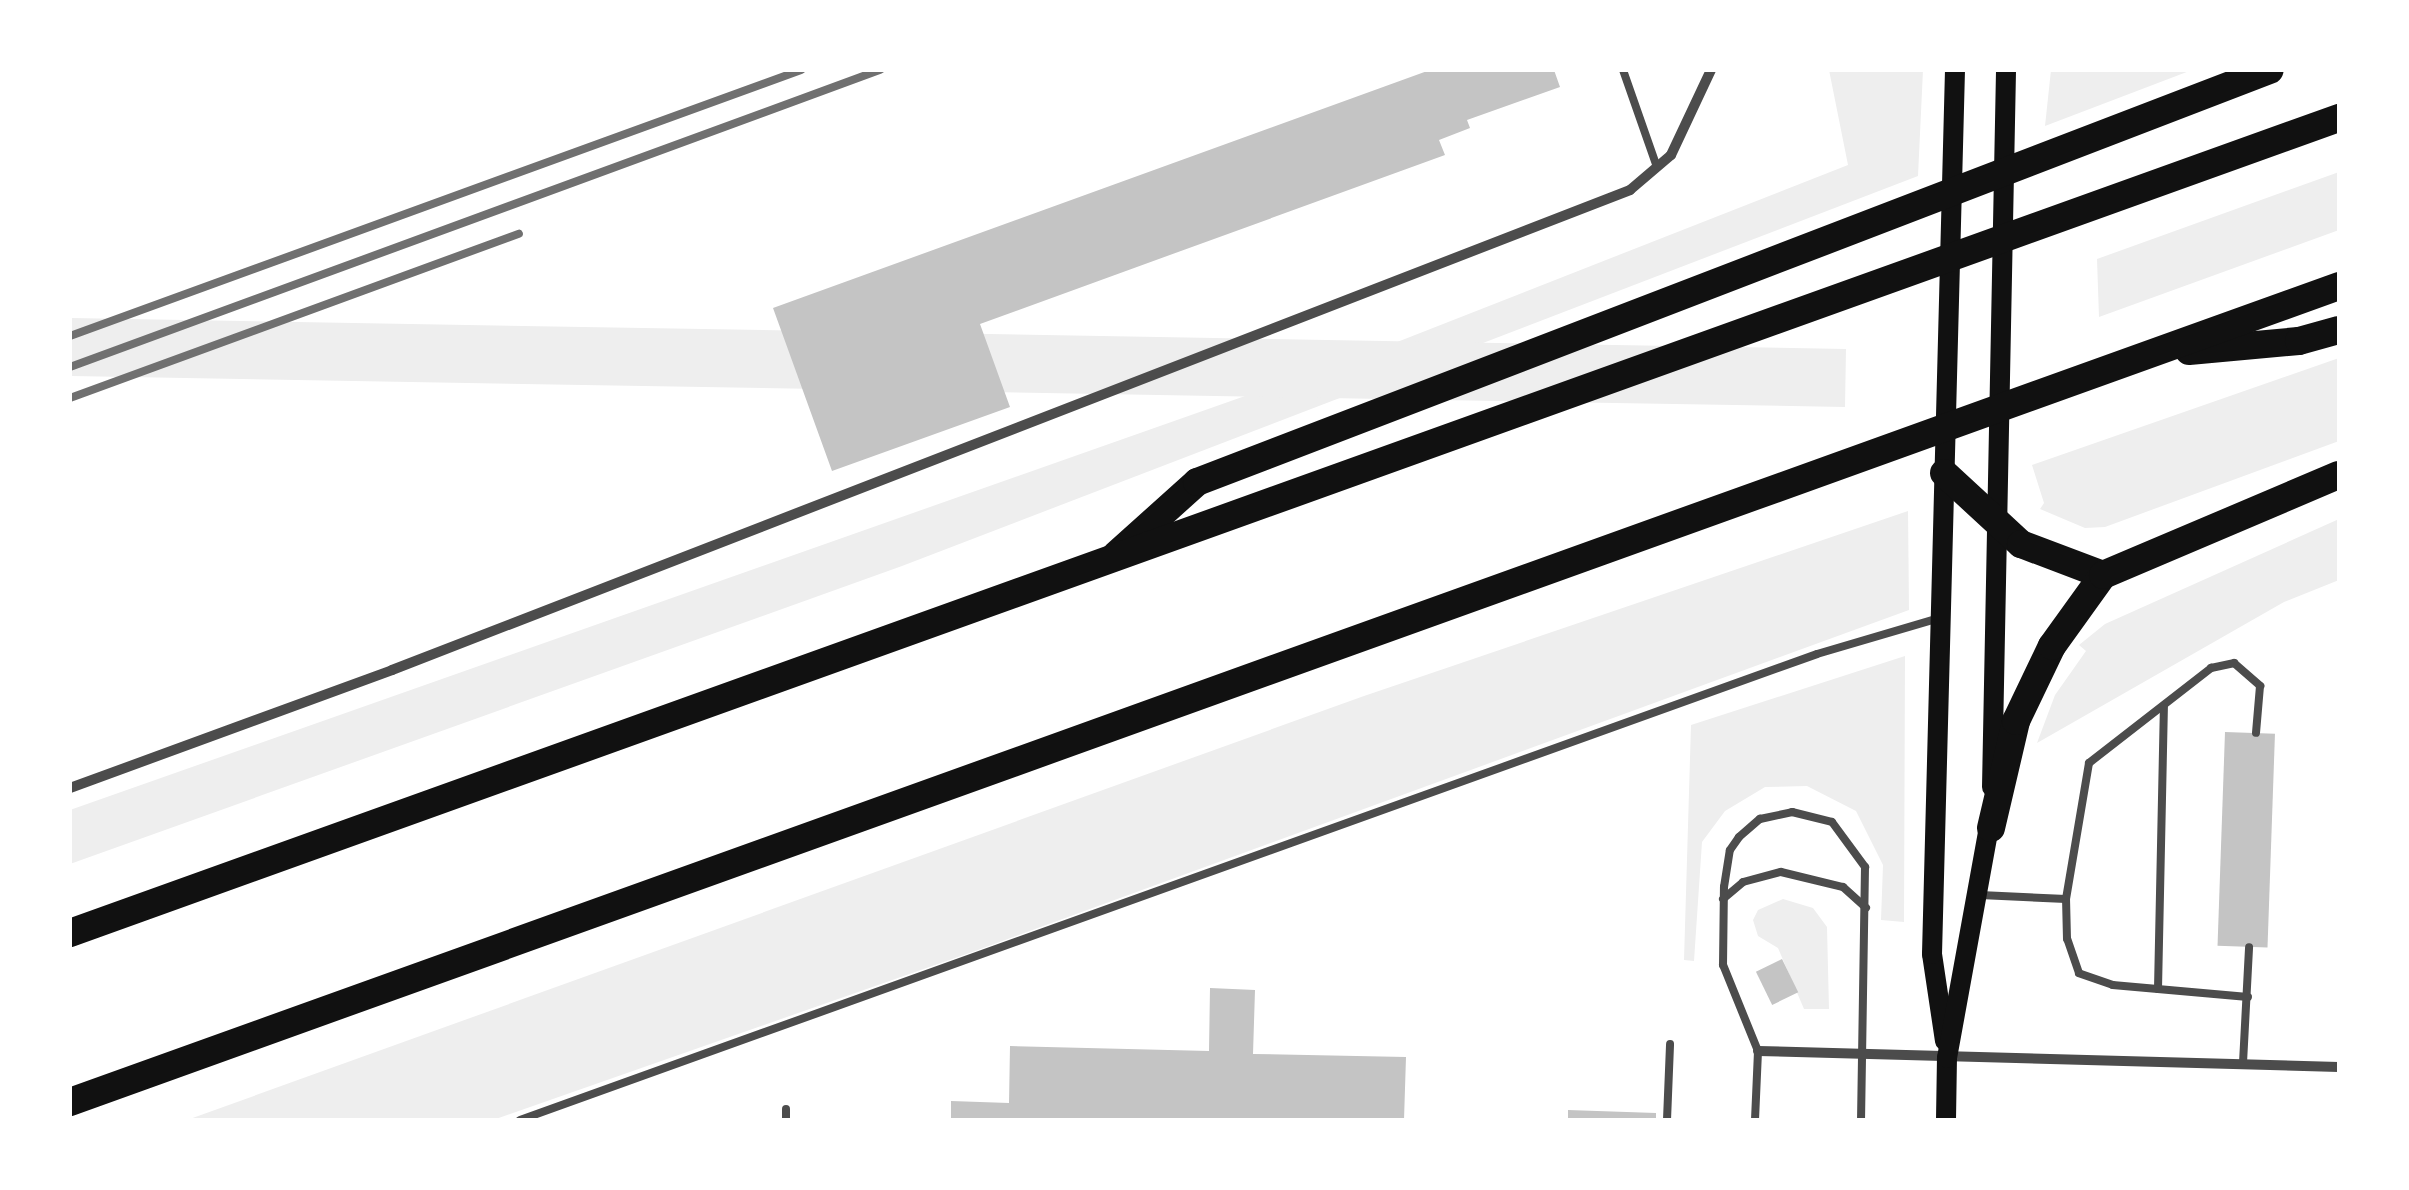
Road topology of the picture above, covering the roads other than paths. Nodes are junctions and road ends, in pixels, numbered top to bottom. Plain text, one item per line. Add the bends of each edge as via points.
1 (1623, 70) edge
2 (1711, 70) edge
3 (1955, 70) edge
4 (2006, 70) edge
5 (2270, 70) edge
6 (2339, 118) edge
7 (1657, 167) junction
8 (2339, 286) edge
9 (2339, 330) edge
10 (2148, 354) junction
11 (1944, 473) junction
12 (2339, 476) edge
13 (1996, 525) junction
14 (1104, 566) junction
15 (2103, 575) junction
16 (1940, 618) junction
17 (2164, 706) junction
18 (2256, 732) dead end
19 (70, 788) edge
20 (1991, 828) junction
21 (1979, 895) junction
22 (1723, 898) junction
23 (2066, 899) junction
24 (1866, 908) junction
25 (70, 934) edge
26 (2249, 946) dead end
27 (2158, 989) junction
28 (2248, 997) junction
29 (1670, 1044) dead end
30 (1758, 1051) junction
31 (1864, 1055) junction
32 (1948, 1058) junction
33 (2243, 1064) junction
34 (2339, 1067) edge
35 (70, 1102) edge
36 (786, 1108) dead end
37 (520, 1120) edge
38 (786, 1120) edge
39 (1667, 1120) edge
40 (1754, 1120) edge
41 (1861, 1120) edge
42 (1946, 1120) edge

1 - 7 lane
2 - 7 street via 1696,112
3 - 11 main road
4 - 13 main road
5 - 14 highway via 1197,482
6 - 14 highway
7 - 19 street via 1630,190 392,670
8 - 10 highway
9 - 10 highway via 2299,341
10 - 35 highway
11 - 13 highway
11 - 16 main road
12 - 15 highway
13 - 15 highway via 2021,544
13 - 20 main road
14 - 25 highway
15 - 20 highway via 2052,646 2016,720
16 - 32 main road via 1932,954
16 - 37 lane via 1833,649
17 - 18 lane via 2211,668 2234,662 2260,686
17 - 23 lane via 2089,764
17 - 27 lane
20 - 21 main road
21 - 23 lane
21 - 32 main road
22 - 24 lane via 1744,882 1780,872 1843,887
22 - 24 lane via 1730,850 1739,838 1760,819 1792,812 1846,832 1865,867
22 - 30 lane via 1723,965
23 - 27 lane via 2067,939 2079,973 2113,985
24 - 31 lane
26 - 28 lane
27 - 28 lane
28 - 33 lane
29 - 39 lane
30 - 31 street
30 - 40 lane
31 - 32 street
31 - 41 lane
32 - 33 street
32 - 42 main road
33 - 34 street
36 - 38 lane

